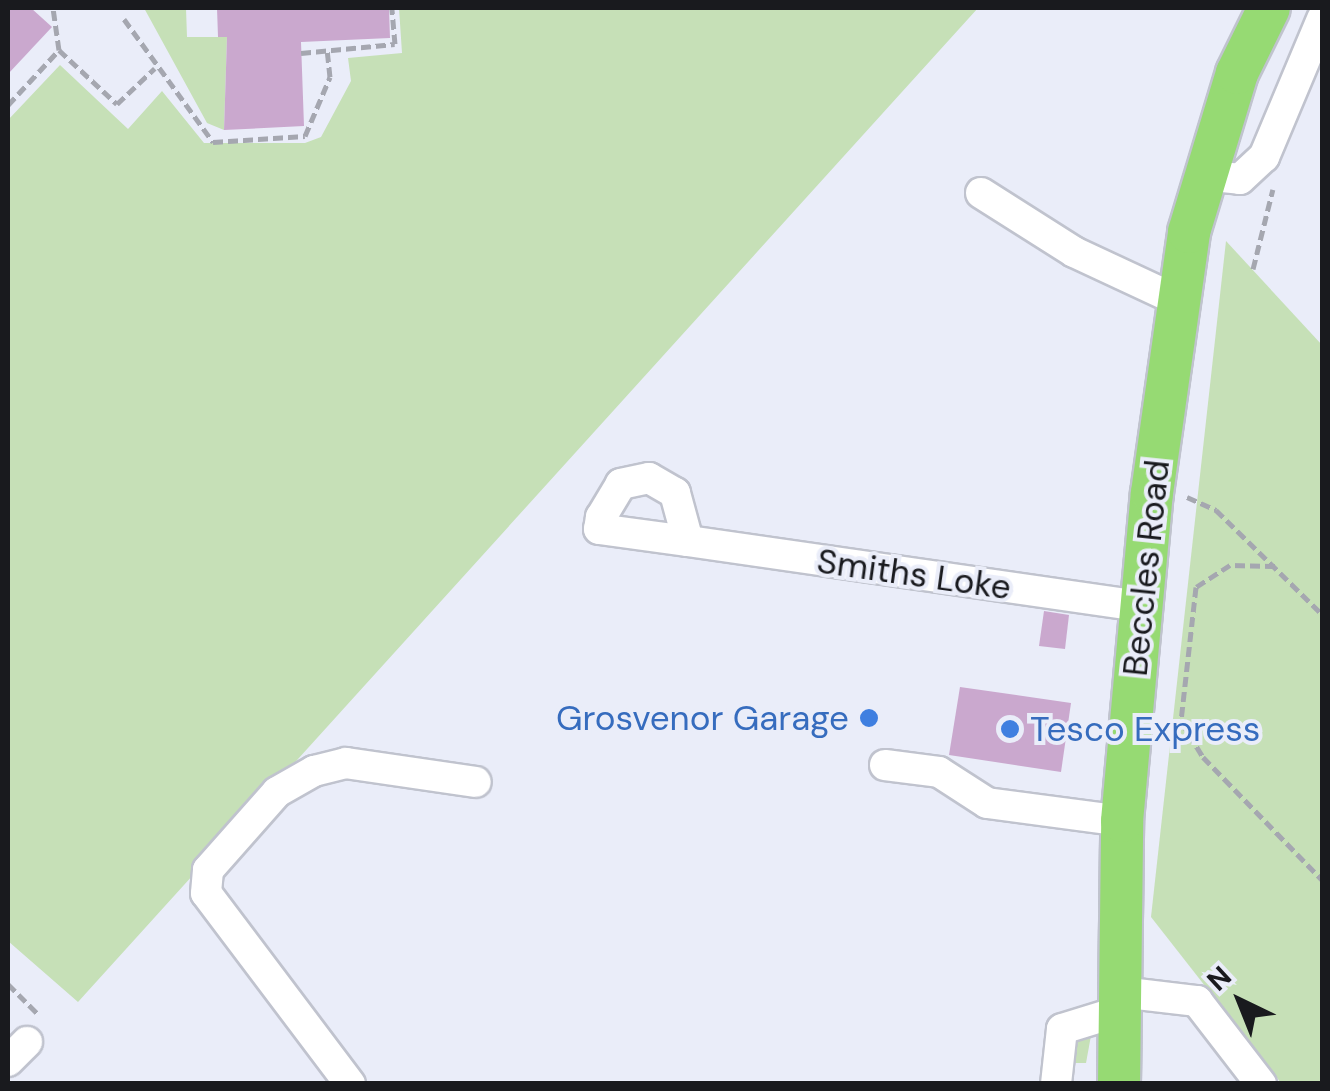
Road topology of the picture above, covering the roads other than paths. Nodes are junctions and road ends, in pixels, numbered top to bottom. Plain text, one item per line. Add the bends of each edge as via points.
1 (1268, 8) edge
2 (1322, 18) edge
3 (1203, 175) junction
4 (980, 193) dead end
5 (1180, 301) junction
6 (688, 541) dead end
7 (1141, 606) junction
8 (885, 765) dead end
9 (476, 782) dead end
10 (1122, 821) junction
11 (1120, 1001) junction
12 (350, 1084) edge
13 (1056, 1084) edge
14 (1118, 1084) edge
15 (1261, 1084) edge

1 - 3 highway, Beccles Road
2 - 3 street via 1255,170 1240,179
3 - 5 highway, Beccles Road
4 - 5 street via 1074,252
5 - 7 highway, Beccles Road
6 - 7 street, Smiths Loke
7 - 10 highway, Beccles Road
8 - 10 street via 939,772 987,804
9 - 12 street via 346,763 314,771 277,792 208,870 206,894
10 - 11 highway, Beccles Road
11 - 13 street via 1062,1029
11 - 14 highway, Beccles Road
11 - 15 street via 1197,1002

